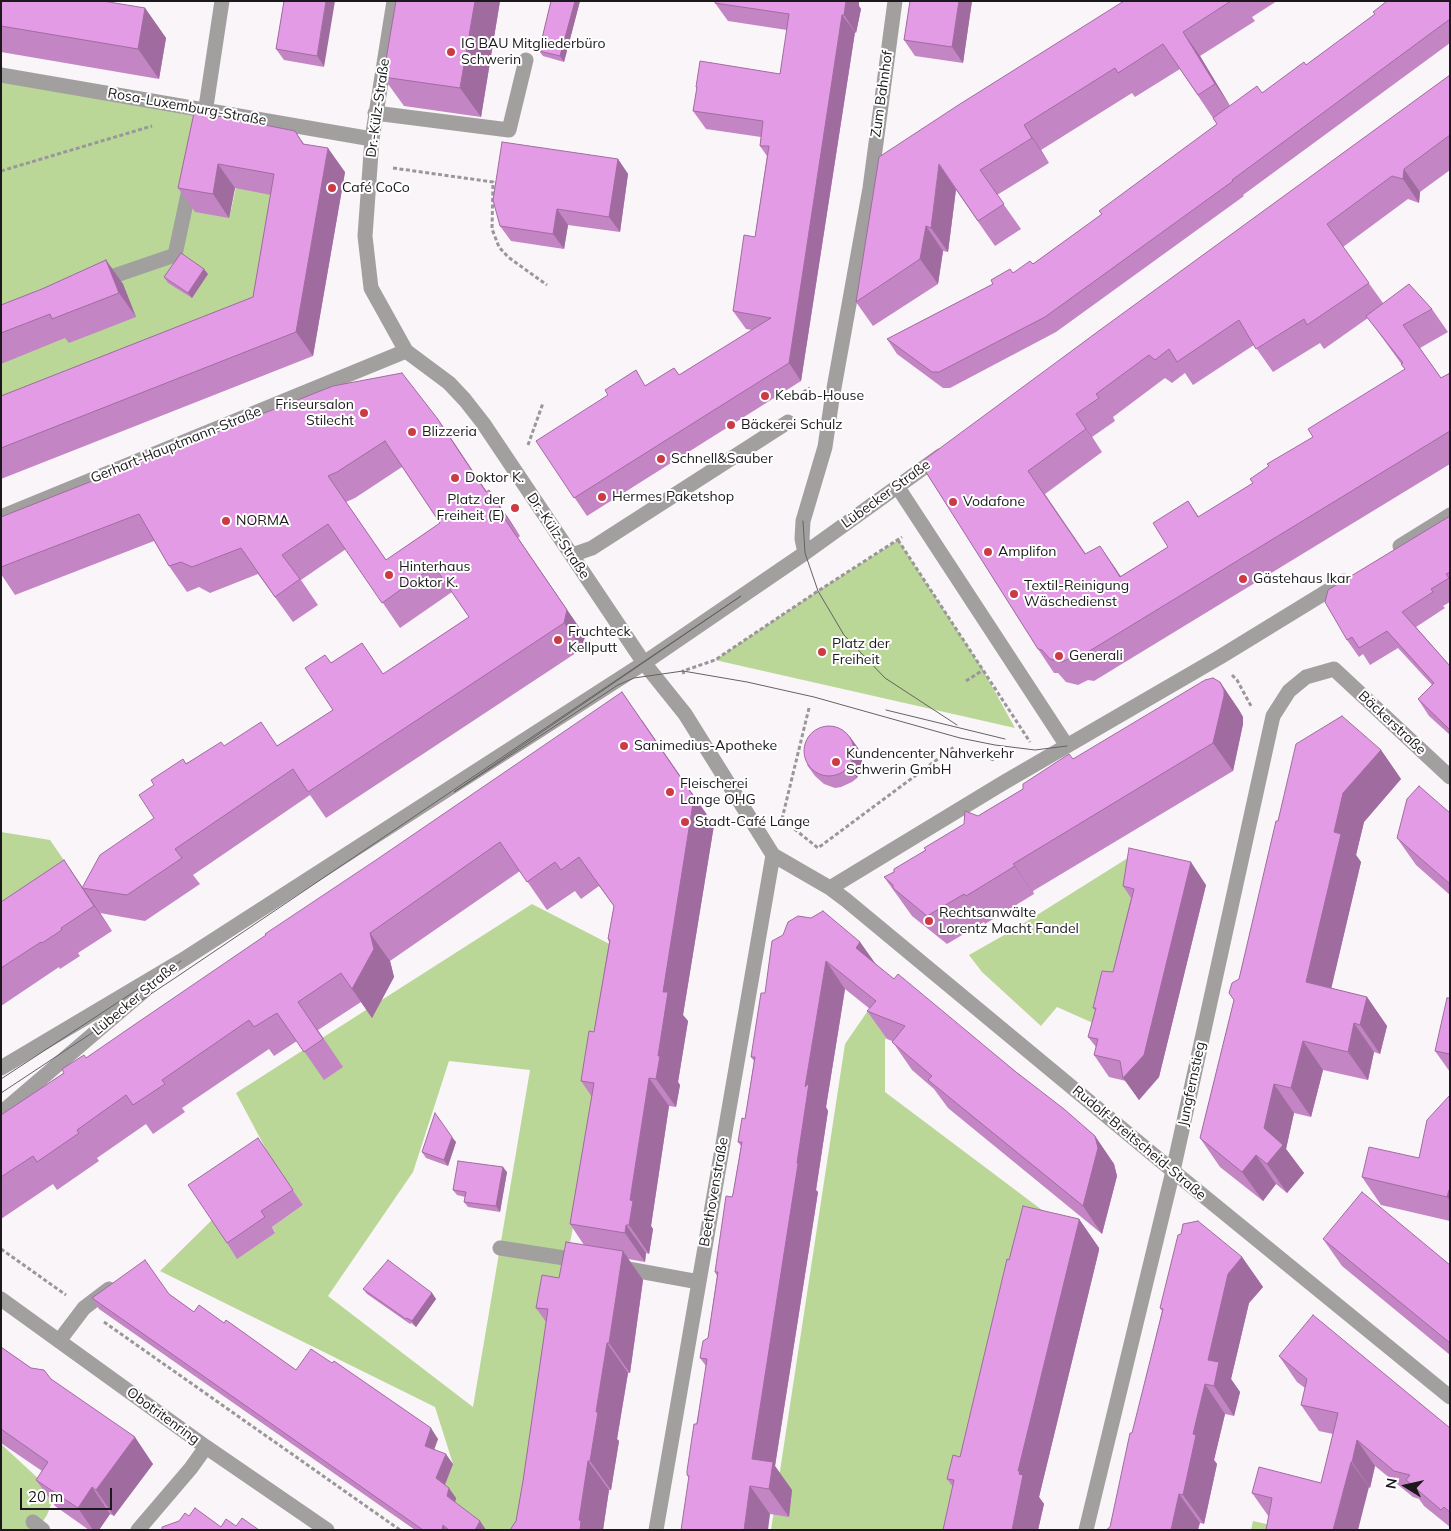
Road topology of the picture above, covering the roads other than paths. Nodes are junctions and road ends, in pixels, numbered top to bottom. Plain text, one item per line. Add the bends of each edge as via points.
1 (222, 1) edge
2 (394, 1) edge
3 (895, 1) edge
4 (526, 60) dead end
5 (1, 75) edge
6 (206, 110) junction
7 (375, 113) junction
8 (372, 139) junction
9 (199, 146) edge
10 (195, 164) edge
11 (890, 164) edge
12 (870, 188) junction
13 (84, 287) edge
14 (406, 351) junction
15 (788, 422) dead end
16 (950, 448) edge
17 (896, 486) junction
18 (1450, 516) edge
19 (1, 517) edge
20 (805, 553) junction
21 (572, 555) junction
22 (1385, 556) edge
23 (1360, 571) edge
24 (644, 662) junction
25 (1334, 670) joint
26 (1067, 746) junction
27 (1450, 778) edge
28 (773, 855) junction
29 (830, 888) junction
30 (181, 960) junction
31 (1, 1068) edge
32 (1, 1113) edge
33 (1173, 1171) junction
34 (500, 1248) dead end
35 (119, 1282) edge
36 (699, 1282) junction
37 (1, 1299) edge
38 (59, 1341) junction
39 (1450, 1397) edge
40 (206, 1447) junction
41 (138, 1530) edge
42 (327, 1530) edge
43 (656, 1530) edge
44 (1086, 1530) edge

1 - 6 street
2 - 7 street, Dr.-Külz-Straße
3 - 12 street, Zum Bahnhof
4 - 7 street via 509,130
5 - 6 street, Rosa-Luxemburg-Straße
6 - 8 street, Rosa-Luxemburg-Straße
6 - 9 street
7 - 8 street, Dr.-Külz-Straße
8 - 14 street, Dr.-Külz-Straße via 365,236 371,288
10 - 13 street via 175,255
11 - 12 street
12 - 20 street, Zum Bahnhof via 825,448 803,521
14 - 19 street, Gerhart-Hauptmann-Straße
14 - 21 street, Dr.-Külz-Straße via 449,383 465,400
15 - 21 street via 592,548
16 - 17 street, Lübecker Straße
17 - 20 street, Lübecker Straße
17 - 26 street
18 - 22 street
20 - 24 street, Lübecker Straße
21 - 24 street, Dr.-Külz-Straße
23 - 26 street
24 - 28 street via 685,714
24 - 30 street, Lübecker Straße
25 - 27 street, Bäckerstraße
25 - 33 street, Jungfernstieg via 1306,677 1289,691 1273,716
26 - 29 street
28 - 29 street, Rudolf-Breitscheid-Straße
28 - 36 street, Beethovenstraße
29 - 33 street, Rudolf-Breitscheid-Straße
30 - 31 street, Lübecker Straße
30 - 32 street, Lübecker Straße
33 - 39 street, Rudolf-Breitscheid-Straße
33 - 44 street, Jungfernstieg
34 - 36 street
35 - 38 street via 84,1308
36 - 43 street, Beethovenstraße
37 - 38 street, Obotritenring
38 - 40 street, Obotritenring
40 - 41 street
40 - 42 street, Obotritenring

